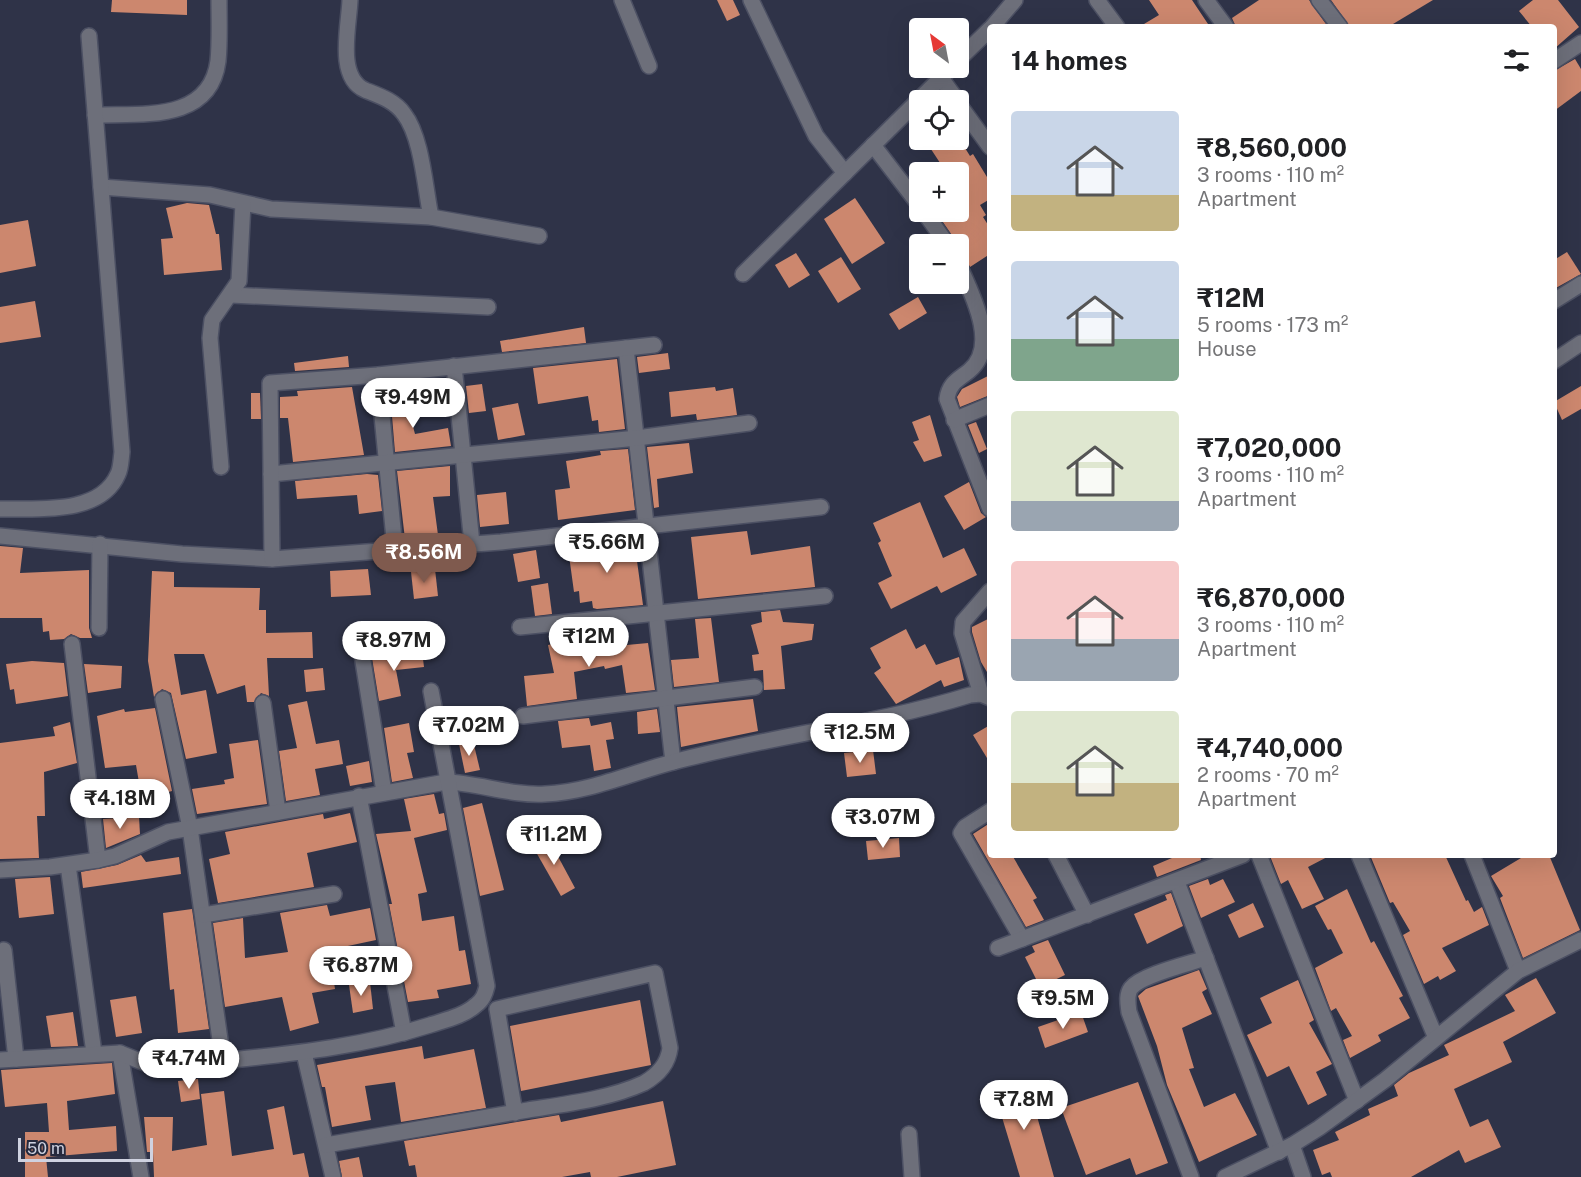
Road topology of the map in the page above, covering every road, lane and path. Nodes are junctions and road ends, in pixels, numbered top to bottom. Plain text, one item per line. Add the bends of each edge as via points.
1 (219, 0) edge
2 (350, 0) edge
3 (622, 0) edge
4 (750, 0) edge
5 (1015, 0) edge
6 (1097, 0) edge
7 (1206, 0) edge
8 (1319, 0) edge
9 (998, 24) edge
10 (1115, 24) edge
11 (1224, 24) edge
12 (1338, 24) edge
13 (987, 34) edge
14 (89, 36) dead end
15 (1581, 43) edge
16 (969, 50) edge
17 (1557, 59) edge
18 (649, 66) dead end
19 (941, 78) edge
20 (95, 116) junction
21 (969, 117) edge
22 (987, 143) edge
23 (873, 145) junction
24 (845, 173) junction
25 (101, 187) junction
26 (909, 192) edge
27 (243, 203) junction
28 (431, 217) junction
29 (538, 236) dead end
30 (743, 274) dead end
31 (1581, 284) edge
32 (969, 287) edge
33 (231, 295) junction
34 (1557, 299) edge
35 (488, 307) dead end
36 (1581, 343) edge
37 (654, 345) dead end
38 (626, 348) junction
39 (1557, 359) edge
40 (454, 366) junction
41 (378, 375) junction
42 (987, 406) edge
43 (954, 420) junction
44 (749, 423) dead end
45 (637, 438) junction
46 (461, 453) junction
47 (387, 463) junction
48 (221, 467) dead end
49 (271, 474) junction
50 (987, 502) edge
51 (821, 507) dead end
52 (0, 509) edge
53 (645, 524) junction
54 (0, 536) edge
55 (100, 544) junction
56 (472, 544) junction
57 (394, 549) junction
58 (272, 559) junction
59 (987, 594) edge
60 (825, 596) dead end
61 (656, 613) junction
62 (520, 627) dead end
63 (99, 628) dead end
64 (72, 644) dead end
65 (362, 655) dead end
66 (755, 687) dead end
67 (431, 691) dead end
68 (985, 696) edge
69 (163, 699) dead end
70 (666, 700) junction
71 (263, 703) dead end
72 (523, 716) dead end
73 (673, 762) junction
74 (446, 782) junction
75 (384, 792) junction
76 (359, 796) junction
77 (278, 812) junction
78 (987, 813) edge
79 (190, 828) junction
80 (1058, 858) edge
81 (1237, 858) edge
82 (1260, 858) edge
83 (1360, 858) edge
84 (1473, 858) edge
85 (98, 860) junction
86 (68, 865) junction
87 (0, 870) edge
88 (1177, 882) junction
89 (334, 894) dead end
90 (202, 915) junction
91 (1087, 915) junction
92 (1022, 939) junction
93 (1581, 940) edge
94 (998, 948) dead end
95 (4, 950) dead end
96 (1206, 958) junction
97 (1518, 971) junction
98 (404, 1033) junction
99 (1436, 1038) junction
100 (94, 1053) junction
101 (120, 1053) junction
102 (304, 1053) junction
103 (16, 1059) junction
104 (0, 1060) edge
105 (223, 1061) junction
106 (1357, 1101) junction
107 (515, 1113) junction
108 (909, 1134) dead end
109 (326, 1145) junction
110 (1285, 1148) junction
111 (1233, 1175) edge
112 (141, 1177) edge
113 (333, 1177) edge
114 (912, 1177) edge
115 (1191, 1177) edge
116 (1303, 1177) edge

1 - 20 street via 218,63 198,101 164,112
2 - 28 street via 349,74 359,87 394,103 405,115 413,129
3 - 18 street
4 - 24 street via 816,135
5 - 9 street
6 - 10 street
7 - 11 street
8 - 12 street
13 - 16 street
14 - 20 street
15 - 17 street
19 - 23 street
20 - 25 street
21 - 22 street
23 - 24 street
23 - 26 street
24 - 30 street
25 - 27 street via 210,195
25 - 52 street via 122,452 119,474 107,490 89,501
27 - 28 street via 311,212
27 - 33 street via 239,281
28 - 29 street
31 - 34 street
32 - 43 street via 982,341 976,363 948,390
33 - 35 street
33 - 48 street via 212,320 210,338
36 - 39 street
37 - 38 street
38 - 40 street
38 - 45 street
40 - 41 street
40 - 46 street
41 - 47 street
41 - 49 street via 270,383
42 - 43 street
43 - 50 street
44 - 45 street
45 - 46 street
45 - 53 street
46 - 47 street
46 - 56 street
47 - 49 street
47 - 57 street
49 - 58 street
51 - 53 street
53 - 56 street
53 - 61 street
54 - 55 street
55 - 58 street
55 - 63 street
56 - 57 street
57 - 58 street
59 - 68 street via 963,622 966,650
60 - 61 street
61 - 62 street
61 - 70 street
64 - 85 street
65 - 75 street
66 - 70 street
67 - 74 street
68 - 73 street
69 - 79 street
70 - 72 street
70 - 73 street
71 - 77 street
73 - 74 street via 581,789 544,795
74 - 75 street
74 - 98 street via 487,986 485,996 476,1006
75 - 76 street
76 - 77 street
76 - 98 street
77 - 79 street
78 - 92 street via 961,833
79 - 85 street via 157,834 115,856
79 - 90 street
80 - 91 street
81 - 88 street
82 - 106 street
83 - 99 street
84 - 97 street
85 - 86 street
86 - 87 street
86 - 100 street
88 - 91 street
88 - 96 street
89 - 90 street
90 - 105 street
91 - 92 street
92 - 94 street
93 - 97 street
95 - 103 street
96 - 110 street
96 - 115 street via 1139,981 1130,990 1127,1001
97 - 99 street
98 - 102 street
99 - 106 street
100 - 101 street
100 - 103 street
101 - 105 street via 152,1066
101 - 112 street
102 - 105 street
102 - 109 street
103 - 104 street
106 - 110 street
107 - 107 street via 617,1092 644,1083 658,1073 669,1059 670,1048 655,973 497,1009
107 - 109 street
108 - 114 street
109 - 113 street
110 - 111 street
110 - 116 street

